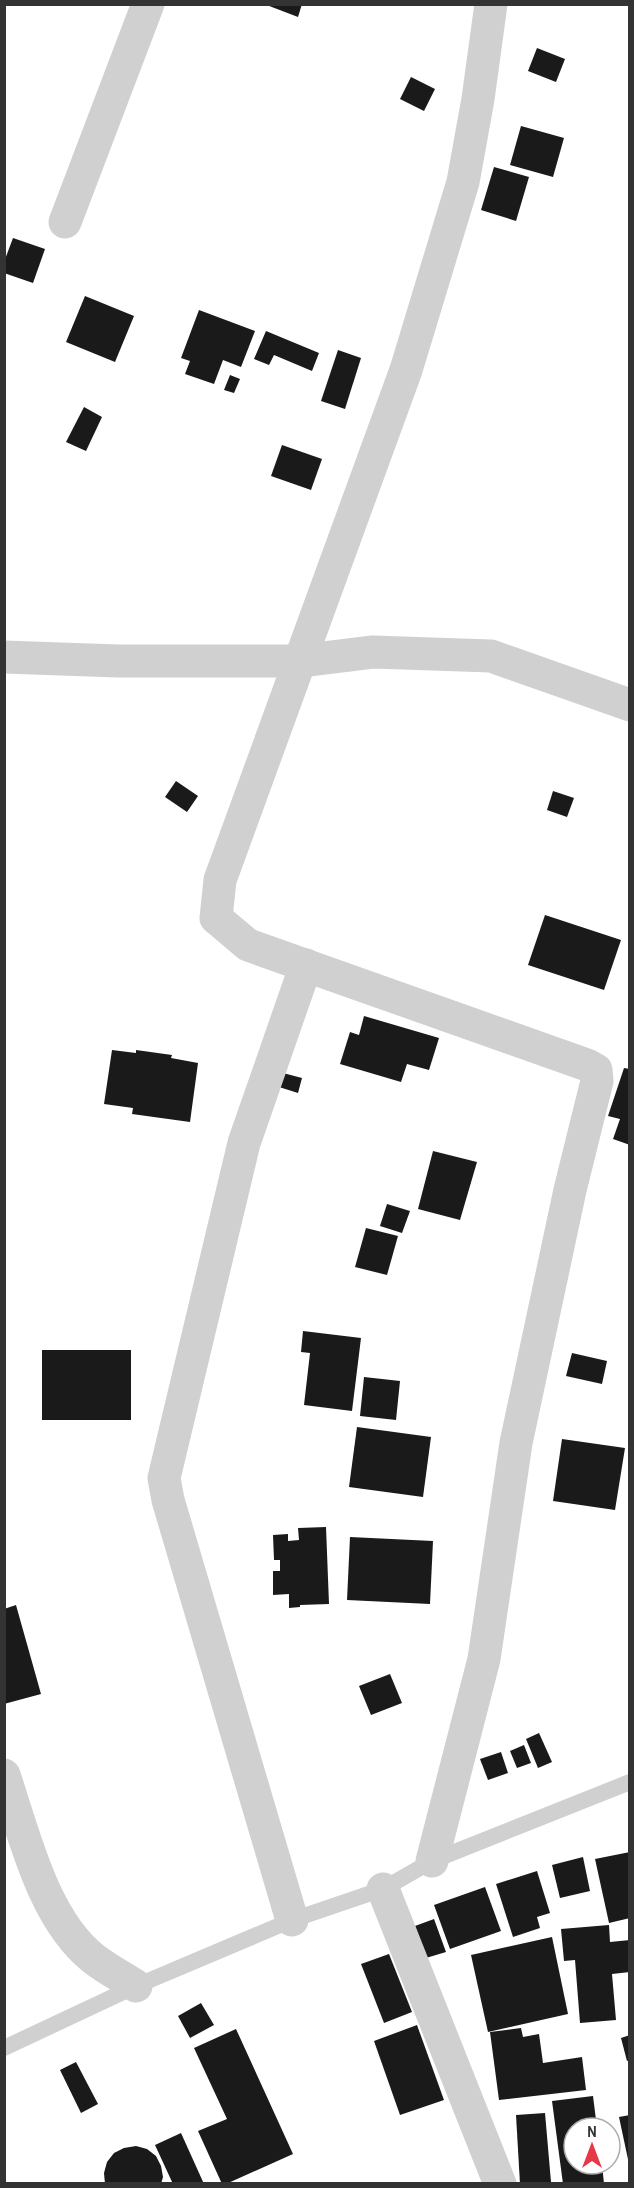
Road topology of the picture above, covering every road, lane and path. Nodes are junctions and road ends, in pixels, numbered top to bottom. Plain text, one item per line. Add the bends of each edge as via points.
1 (148, 4) edge
2 (490, 4) edge
3 (65, 222) dead end
4 (4, 657) edge
5 (300, 662) junction
6 (630, 705) edge
7 (306, 965) junction
8 (4, 1775) edge
9 (630, 1782) edge
10 (432, 1861) junction
11 (383, 1889) junction
12 (292, 1920) junction
13 (136, 1986) junction
14 (4, 2048) edge
15 (500, 2184) edge

1 - 3 street
2 - 5 street via 463,182 406,370
4 - 5 street via 118,662
5 - 6 street via 373,652 491,656
5 - 7 street via 220,880 216,918 249,945
7 - 10 street via 596,1070 597,1081 516,1443 484,1659
7 - 12 street via 244,1143 164,1478
8 - 13 street via 45,1894 66,1929 92,1958
9 - 10 lane
10 - 11 lane
11 - 12 lane
11 - 15 street
12 - 13 lane
13 - 14 lane

